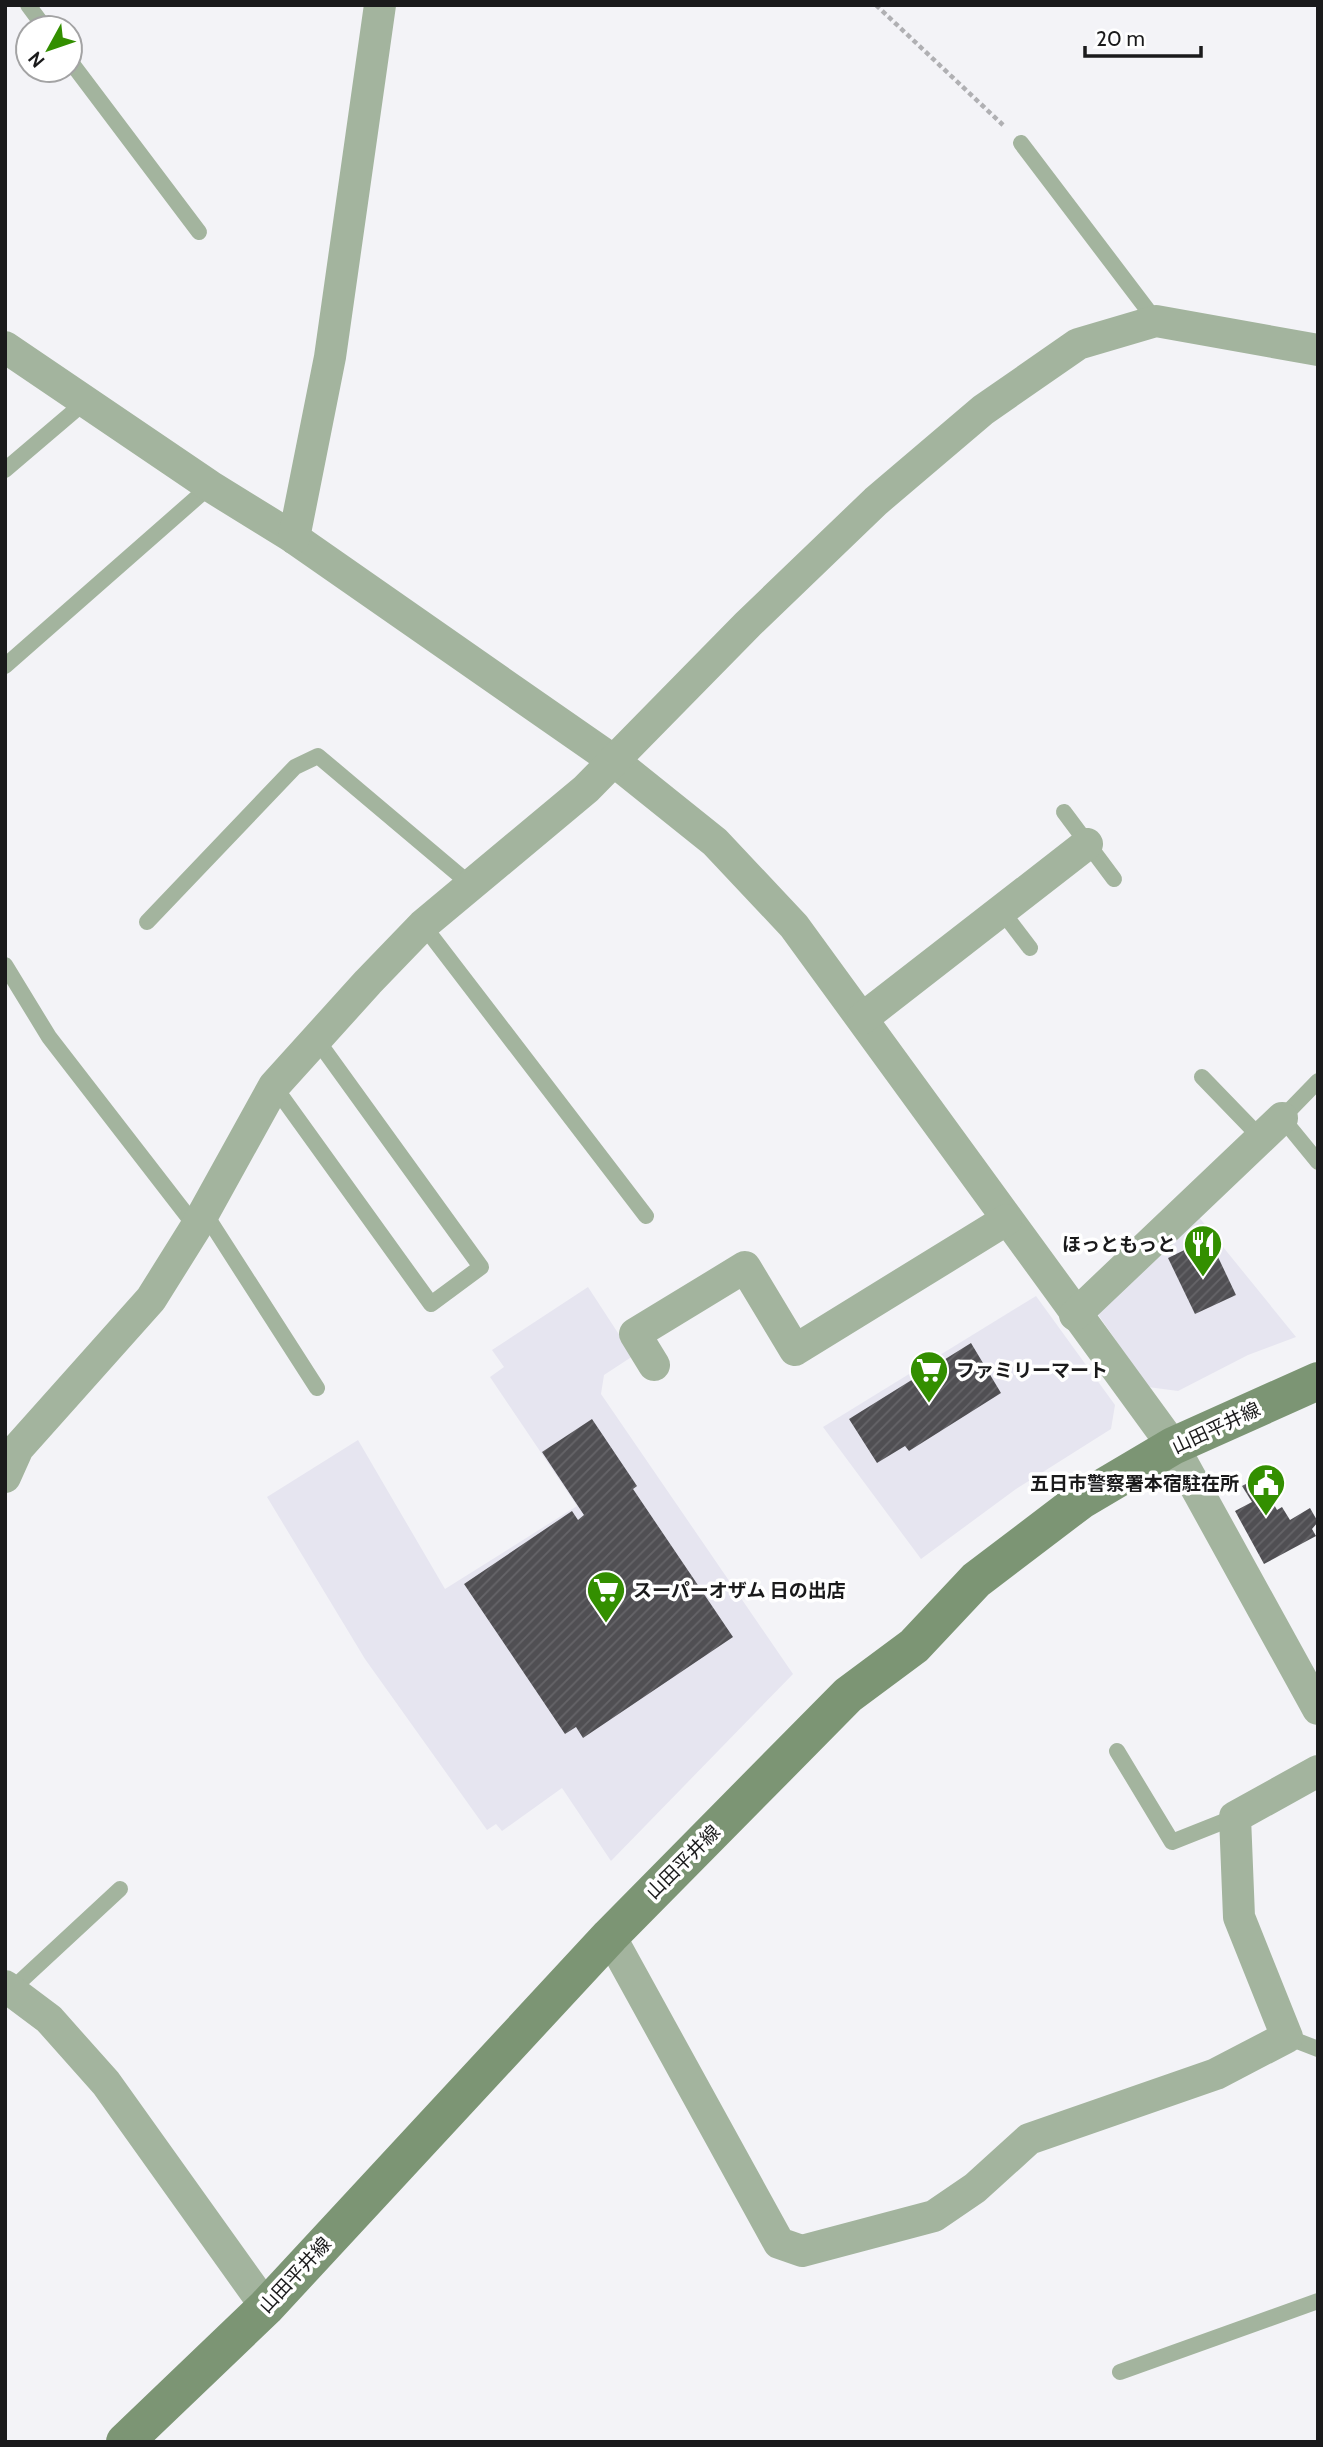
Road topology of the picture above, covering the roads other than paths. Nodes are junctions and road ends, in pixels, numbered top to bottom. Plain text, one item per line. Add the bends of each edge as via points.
1 (380, 5) edge
2 (84, 80) edge
3 (1021, 143) road end
4 (199, 232) dead end
5 (1156, 321) junction
6 (5, 347) edge
7 (1318, 350) edge
8 (86, 401) junction
9 (5, 470) edge
10 (210, 486) junction
11 (294, 538) junction
12 (5, 666) edge
13 (614, 761) junction
14 (1064, 812) dead end
15 (1087, 844) junction
16 (1114, 879) dead end
17 (471, 884) junction
18 (1001, 910) junction
19 (147, 922) dead end
20 (424, 925) junction
21 (1030, 948) dead end
22 (5, 965) edge
23 (863, 1018) junction
24 (317, 1040) junction
25 (1202, 1077) dead end
26 (1318, 1081) edge
27 (274, 1086) junction
28 (1272, 1128) junction
29 (1318, 1162) edge
30 (646, 1216) dead end
31 (200, 1219) junction
32 (1006, 1220) junction
33 (1075, 1315) junction
34 (654, 1365) dead end
35 (1318, 1381) edge
36 (317, 1388) dead end
37 (1174, 1447) junction
38 (5, 1477) edge
39 (1318, 1709) edge
40 (1117, 1751) dead end
41 (1318, 1771) edge
42 (1235, 1817) junction
43 (120, 1889) dead end
44 (610, 1936) junction
45 (8, 1988) edge
46 (1287, 2037) junction
47 (1318, 2049) edge
48 (1318, 2301) edge
49 (266, 2307) junction
50 (1120, 2372) dead end
51 (125, 2442) edge

1 - 11 street via 330,356
2 - 4 lane
3 - 5 lane
5 - 7 street
5 - 13 street via 1079,344 983,410 876,501
6 - 8 street
8 - 9 lane
8 - 10 street
10 - 11 street
10 - 12 lane
11 - 13 street
13 - 17 street
13 - 23 street via 715,842 794,926
14 - 15 lane
15 - 16 lane
15 - 18 street
17 - 19 lane via 318,756 295,767
17 - 20 street
18 - 21 lane
18 - 23 street
20 - 24 street
20 - 30 lane
22 - 31 lane via 49,1037
23 - 32 street
24 - 27 street
24 - 27 lane via 481,1267 431,1304
25 - 28 lane
26 - 28 lane
27 - 31 street
28 - 29 lane
28 - 33 street
31 - 36 lane
31 - 38 street via 151,1299 18,1448
32 - 33 street
32 - 34 street via 795,1350 745,1267 635,1334
33 - 37 street
35 - 37 main road, 山田平井線
37 - 39 street
37 - 44 main road, 山田平井線 via 1080,1501 976,1580 914,1646 848,1695
40 - 42 lane via 1172,1842
41 - 42 street
42 - 46 street via 1239,1917
43 - 45 lane
44 - 46 street via 779,2243 802,2251 934,2217 975,2188 1029,2139 1216,2074
44 - 49 main road, 山田平井線
45 - 49 street via 50,2019 106,2083
46 - 47 lane
48 - 50 lane
49 - 51 main road, 山田平井線

